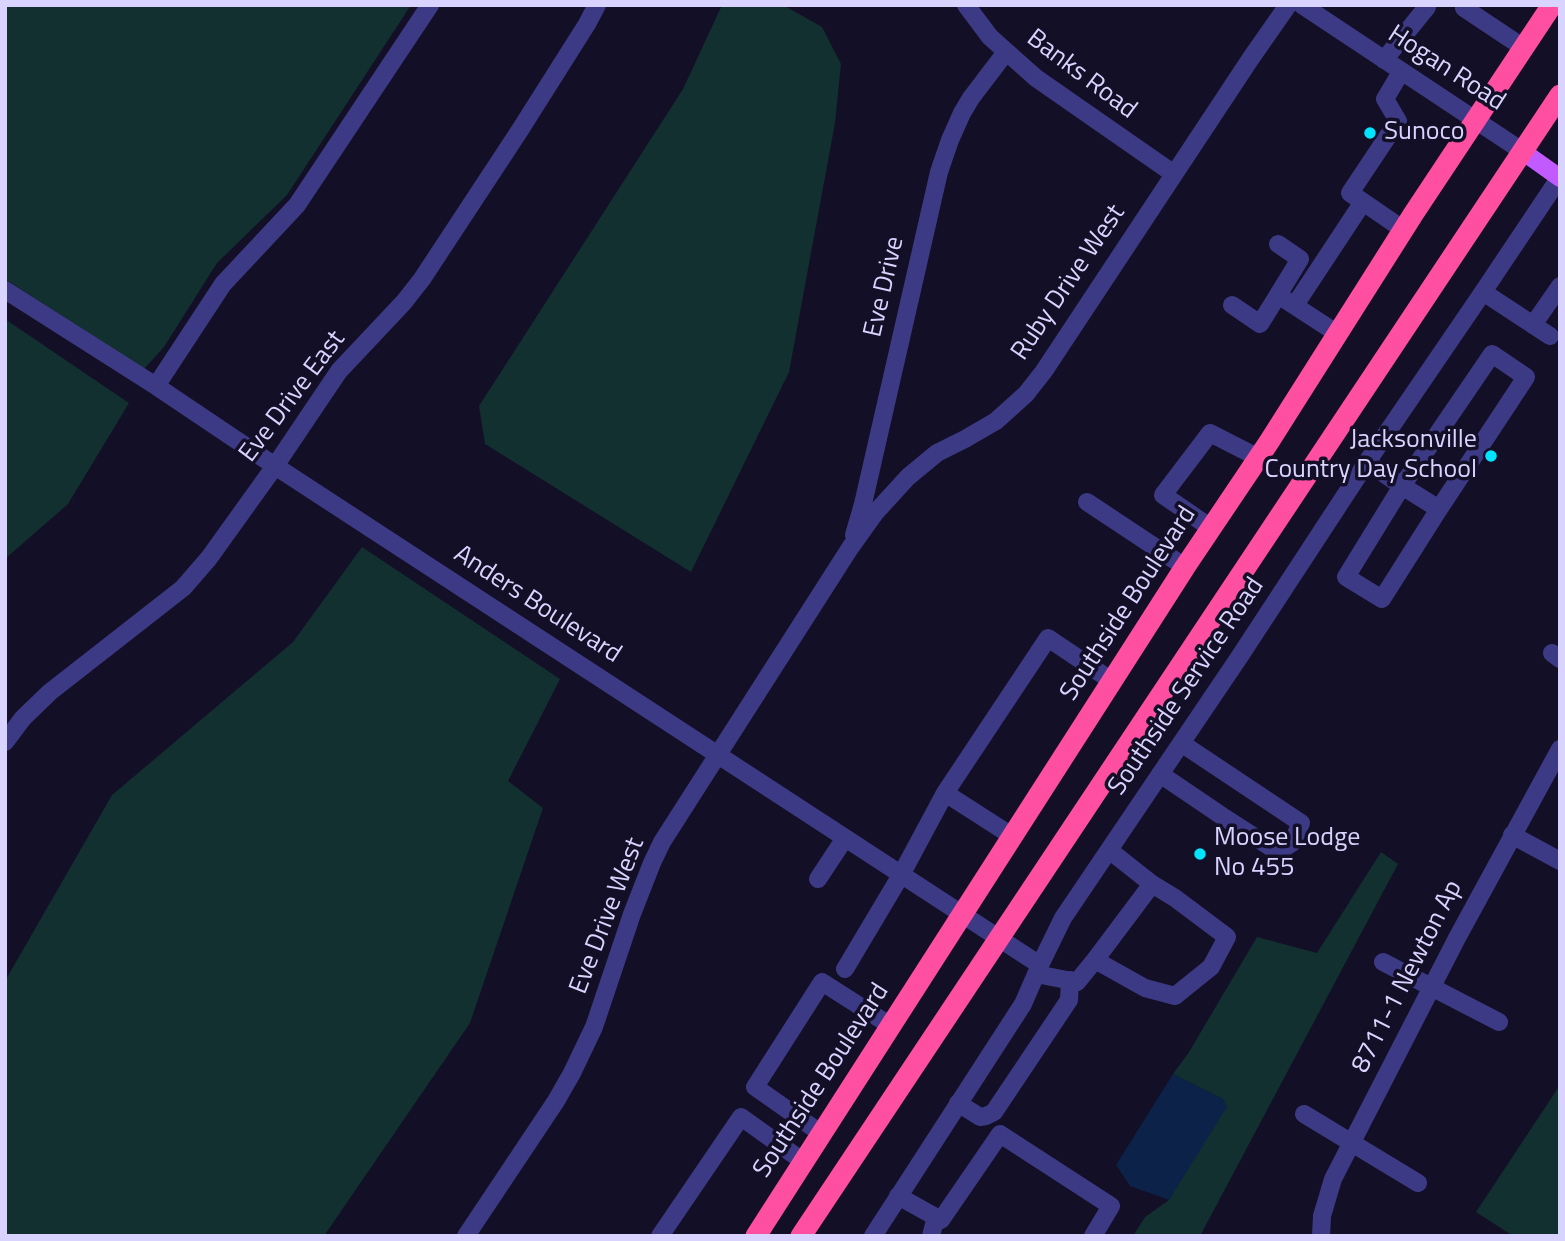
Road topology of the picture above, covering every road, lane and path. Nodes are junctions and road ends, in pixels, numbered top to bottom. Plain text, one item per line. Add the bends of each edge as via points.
1 (430, 5) edge
2 (597, 5) edge
3 (966, 5) edge
4 (1288, 5) edge
5 (1302, 5) edge
6 (1552, 5) edge
7 (1427, 7) dead end
8 (1464, 8) dead end
9 (1524, 48) junction
10 (1006, 52) junction
11 (1384, 60) junction
12 (1401, 72) junction
13 (1560, 95) edge
14 (1475, 120) junction
15 (1522, 151) junction
16 (1174, 174) junction
17 (1560, 177) edge
18 (1363, 202) junction
19 (1404, 230) junction
20 (1278, 244) dead end
21 (1560, 286) edge
22 (5, 290) edge
23 (1483, 292) junction
24 (1278, 295) junction
25 (1232, 305) dead end
26 (1295, 305) junction
27 (1533, 325) junction
28 (1338, 334) junction
29 (1550, 337) dead end
30 (156, 386) junction
31 (1259, 458) junction
32 (1367, 462) junction
33 (275, 466) junction
34 (1402, 486) junction
35 (1087, 502) dead end
36 (1439, 509) junction
37 (1211, 528) junction
38 (850, 548) junction
39 (1185, 567) junction
40 (1112, 681) junction
41 (5, 742) edge
42 (1181, 743) junction
43 (1560, 749) edge
44 (718, 755) junction
45 (1160, 774) junction
46 (945, 793) junction
47 (1513, 835) junction
48 (1012, 836) junction
49 (845, 838) junction
50 (1109, 850) junction
51 (1560, 861) edge
52 (901, 875) junction
53 (818, 879) dead end
54 (1152, 884) junction
55 (962, 915) junction
56 (998, 938) junction
57 (1095, 960) junction
58 (1383, 962) dead end
59 (845, 969) dead end
60 (1038, 969) junction
61 (1070, 980) junction
62 (1432, 988) junction
63 (1499, 1022) dead end
64 (891, 1026) junction
65 (958, 1103) junction
66 (1304, 1114) dead end
67 (822, 1134) junction
68 (1351, 1142) junction
69 (804, 1162) junction
70 (1418, 1184) dead end
71 (898, 1196) junction
72 (936, 1217) junction
73 (466, 1236) edge
74 (660, 1236) edge
75 (757, 1236) edge
76 (801, 1236) edge
77 (873, 1236) edge
78 (931, 1236) edge
79 (1093, 1236) edge
80 (1321, 1236) edge

1 - 30 street via 297,205 223,284
2 - 33 street, Eve Drive East via 422,279 338,371
3 - 10 street, Banks Road
4 - 16 street, Ruby Drive West
5 - 11 street, Hogan Road
6 - 9 highway, Southside Boulevard
7 - 11 street
8 - 9 street
9 - 14 highway, Southside Boulevard
10 - 16 street, Banks Road via 1082,112
10 - 38 street, Eve Drive via 962,113 939,172
11 - 12 street, Hogan Road
12 - 14 street, Hogan Road
12 - 18 street via 1385,99 1398,121 1350,193
13 - 15 highway
14 - 15 street, Hogan Road
14 - 19 highway, Southside Boulevard
15 - 17 main road, Hogan Road
15 - 56 highway
16 - 38 street, Ruby Drive West via 1026,394 996,421 937,453 908,477
17 - 23 street, Southside Service Road
18 - 19 street
18 - 26 street
19 - 28 highway, Southside Boulevard
20 - 24 street via 1300,260
21 - 27 street
22 - 30 street, Anders Boulevard
23 - 27 street
23 - 32 street, Southside Service Road
24 - 25 street via 1260,324
24 - 26 street
26 - 28 street
27 - 29 street
28 - 31 highway, Southside Boulevard
30 - 33 street, Anders Boulevard
31 - 37 highway, Southside Boulevard
31 - 37 street via 1210,433 1163,495
32 - 34 street
32 - 42 street, Southside Service Road
33 - 41 street, Eve Drive East via 183,588 50,692
33 - 44 street, Anders Boulevard
34 - 36 street
34 - 36 street via 1346,576 1382,599
34 - 36 street via 1492,354 1526,377
35 - 39 street
37 - 39 highway, Southside Boulevard
38 - 44 street, Eve Drive West
39 - 40 highway, Southside Boulevard
40 - 46 street via 1048,638
40 - 48 highway, Southside Boulevard
42 - 45 street, Southside Service Road
42 - 45 street via 1301,823 1292,844 1278,852
43 - 47 street, 8711-1 Newton Ap
44 - 49 street, Anders Boulevard
44 - 73 street, Eve Drive West via 652,863 594,1027 572,1073
45 - 50 street, Southside Service Road
46 - 48 street
46 - 52 street
47 - 51 street
47 - 62 street, 8711-1 Newton Ap
48 - 55 highway, Southside Boulevard
49 - 52 street, Anders Boulevard
49 - 53 street
50 - 54 street
50 - 60 street, Southside Service Road via 1063,918
52 - 55 street, Anders Boulevard
52 - 59 street
54 - 57 street
54 - 57 street via 1227,937 1211,967 1175,996 1145,988
55 - 56 street, Anders Boulevard
55 - 64 highway, Southside Boulevard
56 - 60 street, Anders Boulevard
56 - 76 highway
57 - 61 street via 1077,982
58 - 62 street
60 - 61 street
60 - 65 street, Southside Service Road via 1023,1004
61 - 65 street via 1069,1000 995,1112 980,1117
62 - 63 street
62 - 68 street, 8711-1 Newton Ap
64 - 67 highway, Southside Boulevard
64 - 67 street via 822,982 799,1017 755,1087
65 - 71 street, Southside Service Road
66 - 68 street
67 - 69 highway, Southside Boulevard
68 - 70 street
68 - 80 street, 8711-1 Newton Ap via 1333,1180
69 - 74 street via 741,1118
69 - 75 highway, Southside Boulevard
71 - 72 street
71 - 77 street, Southside Service Road
72 - 78 street
72 - 79 street via 941,1220 1000,1134 1111,1206

